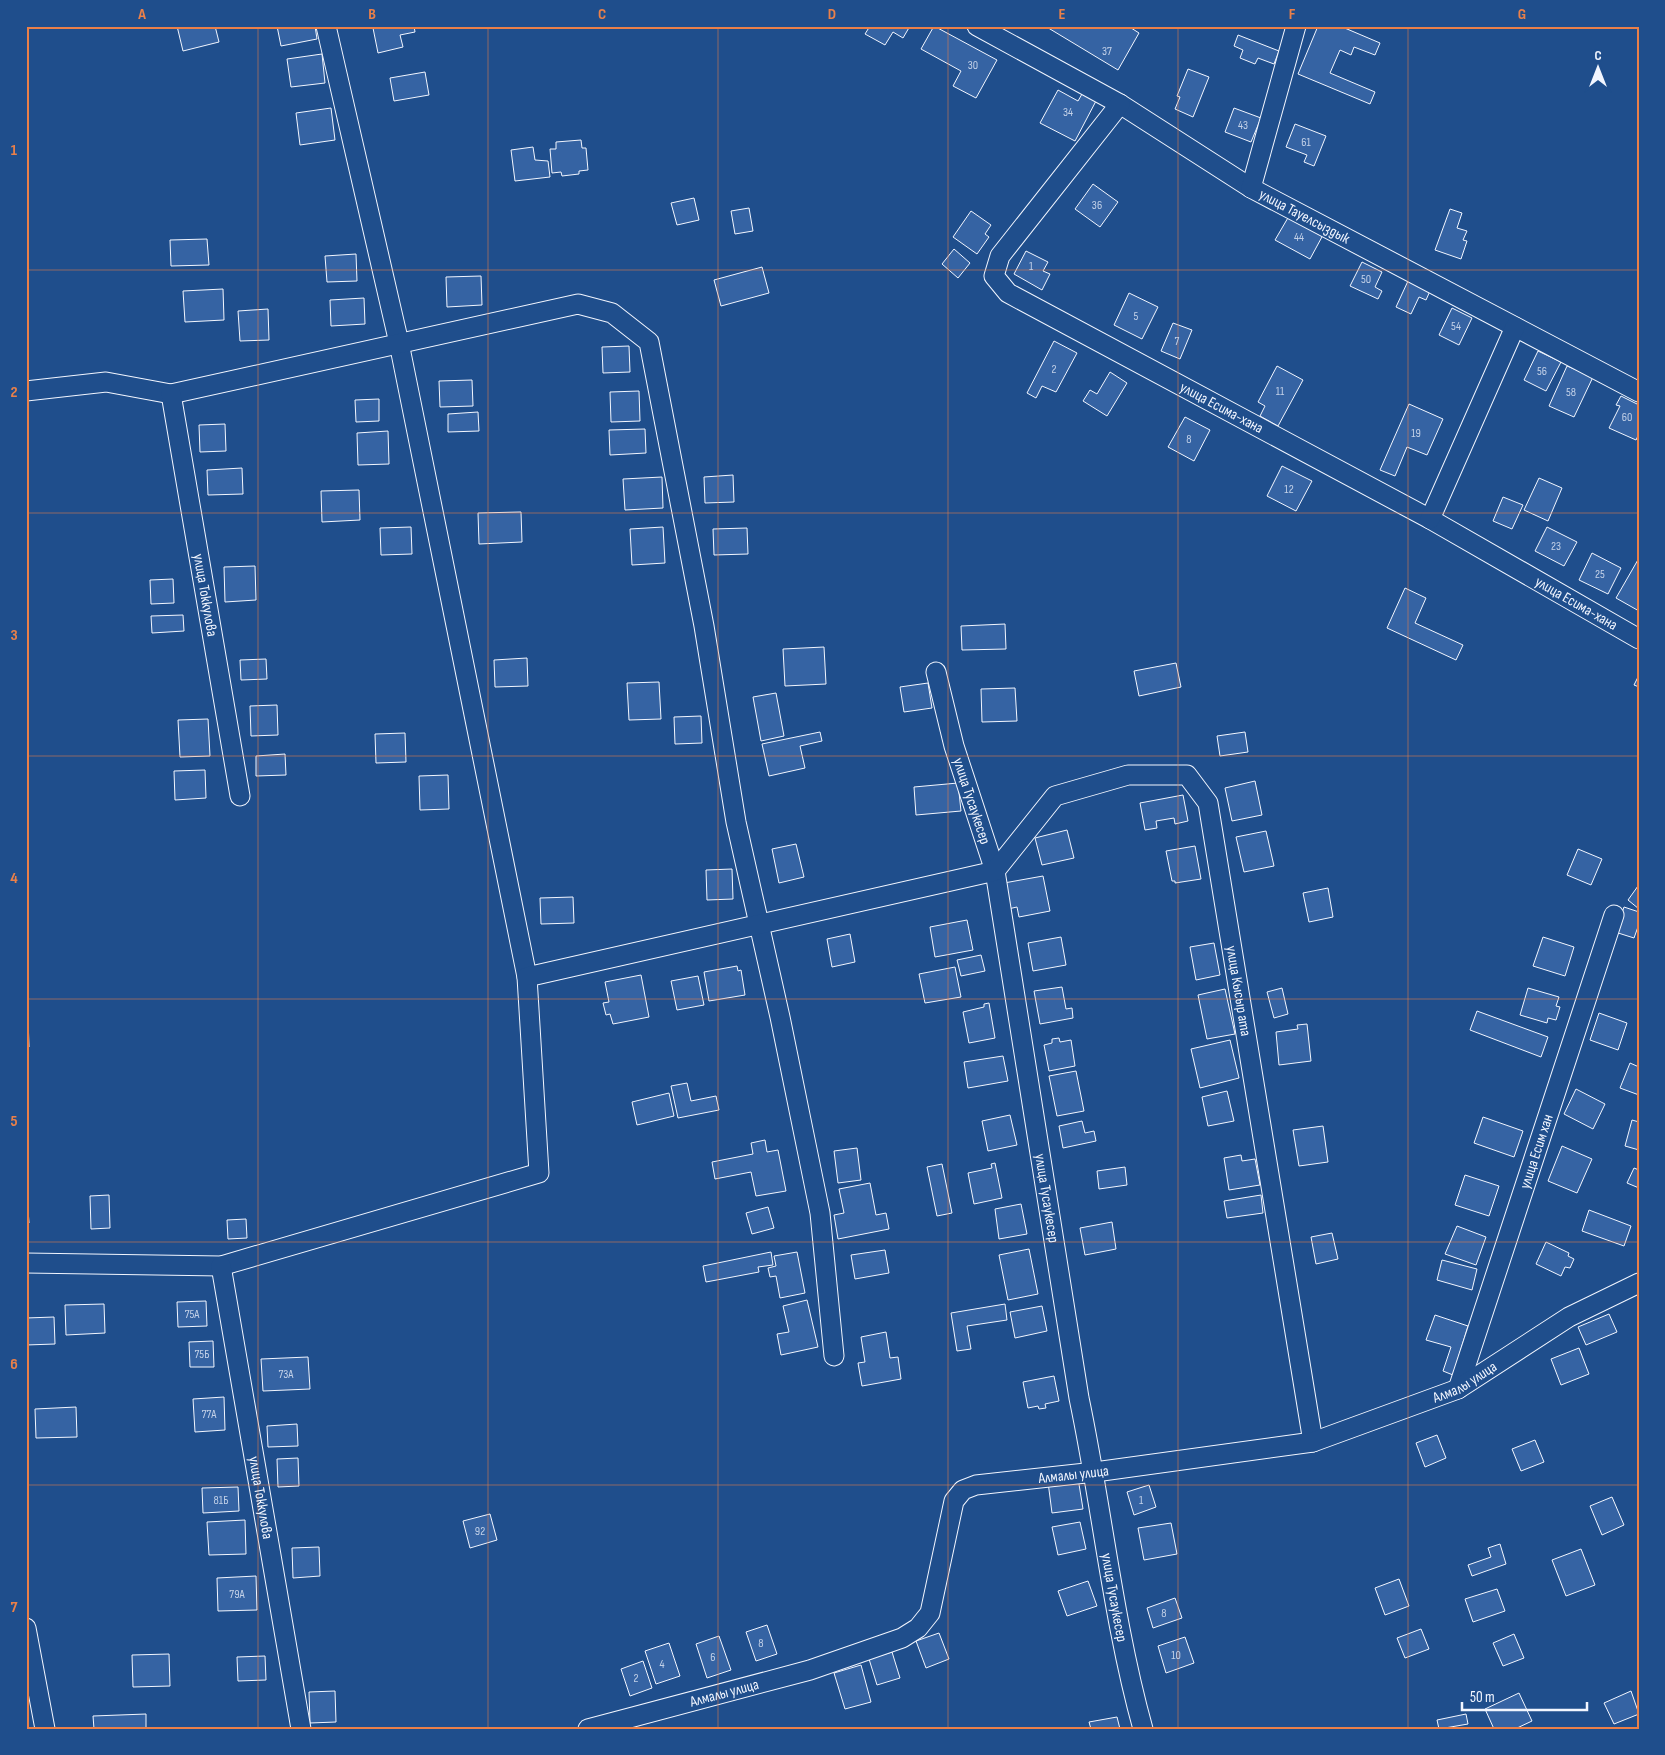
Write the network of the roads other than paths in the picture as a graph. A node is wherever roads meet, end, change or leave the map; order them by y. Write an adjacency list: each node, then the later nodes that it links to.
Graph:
1 (326, 26): 7 (street)
2 (977, 26): 4 (street, улица Тауелсыздык)
3 (1296, 26): 5 (street)
4 (1120, 104): 5 (street, улица Тауелсыздык); 11 (street, улица Есима-хана)
5 (1251, 188): 6 (street, улица Тауелсыздык)
6 (1515, 328): 9 (street, улица Тауелсыздык); 11 (street)
7 (398, 343): 10 (street); 17 (street); 18 (street)
8 (26, 391): 10 (street)
9 (1639, 392)
10 (171, 394): 14 (street, улица Токкулова)
11 (1430, 519): 12 (street, улица Есима-хана)
12 (1639, 639)
13 (936, 672): 15 (street, улица Тусаукесер)
14 (240, 796)
15 (995, 870): 17 (street); 24 (street, улица Кысыр ата); 25 (street, улица Тусаукесер)
16 (1614, 915): 23 (street, улица Есим хан)
17 (759, 925): 18 (street); 22 (street)
18 (527, 977): 20 (street)
19 (26, 1263): 20 (street)
20 (221, 1266): 28 (street, улица Токкулова)
21 (1639, 1283): 23 (street, Алмалы улица)
22 (834, 1356)
23 (1458, 1389): 24 (street, Алмалы улица)
24 (1313, 1442): 25 (street, Алмалы улица)
25 (1095, 1472): 29 (street, Алмалы улица); 30 (street, улица Тусаукесер)
26 (26, 1628): 27 (street)
27 (45, 1729)
28 (301, 1729)
29 (588, 1729)
30 (1143, 1729)

